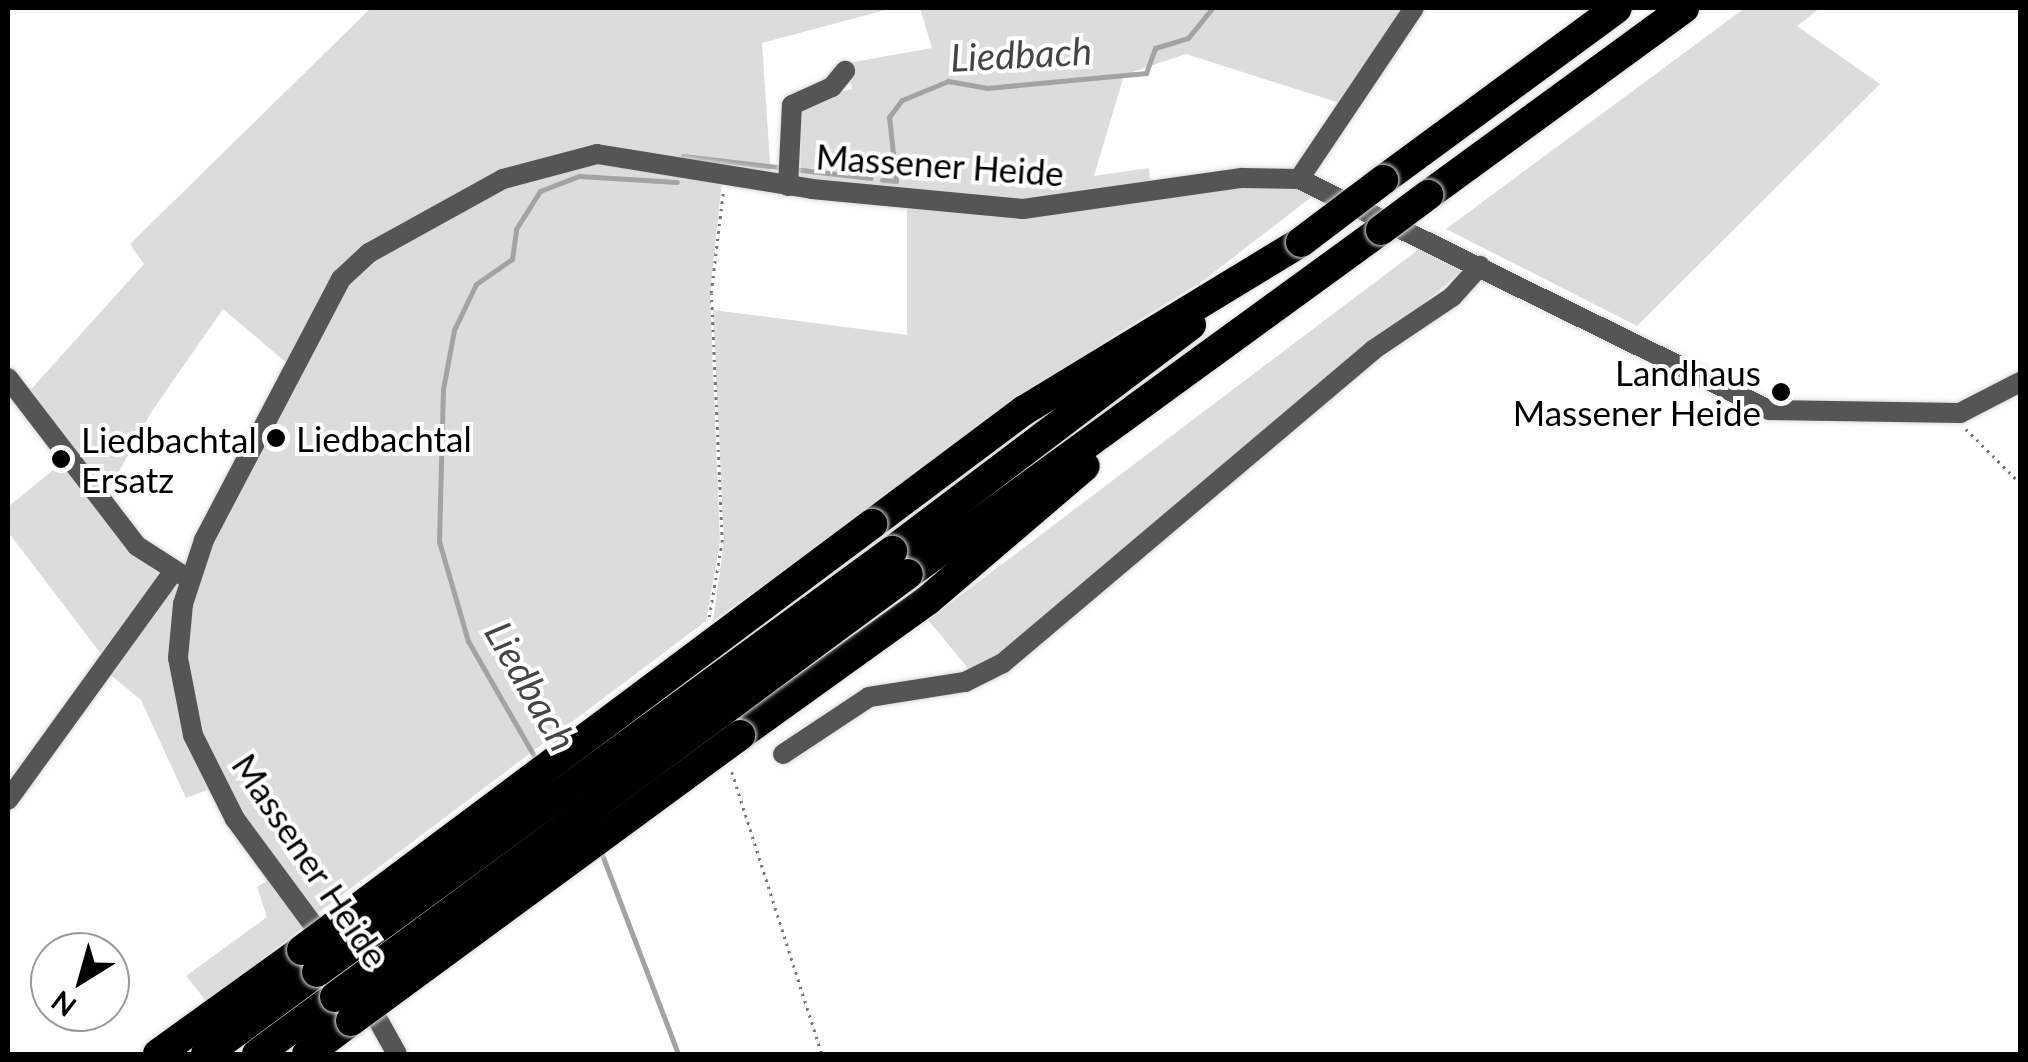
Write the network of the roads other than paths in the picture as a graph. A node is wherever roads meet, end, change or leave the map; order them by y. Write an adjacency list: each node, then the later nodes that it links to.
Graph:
1 (1414, 8): 5 (street)
2 (1617, 8): 7 (highway, bridge)
3 (1684, 8): 10 (highway, bridge)
4 (846, 71): 6 (street)
5 (1298, 179): 6 (street, Massener Heide); 8 (street, Massener Heide)
6 (788, 186): 13 (street, Massener Heide)
7 (1301, 242): 12 (highway); 16 (highway, bridge)
8 (1480, 266): 11 (street, Massener Heide); 14 (street)
9 (8, 378): 13 (street)
10 (1178, 378): 12 (highway); 16 (highway, bridge)
11 (2020, 382)
12 (900, 563): 16 (highway, bridge)
13 (181, 575): 15 (street, Massener Heide); 21 (street, Massener Heide)
14 (784, 754)
15 (8, 800)
16 (326, 985): 17 (highway); 18 (highway); 19 (highway); 20 (highway)
17 (158, 1054)
18 (206, 1054)
19 (258, 1054)
20 (307, 1054)
21 (397, 1054)

